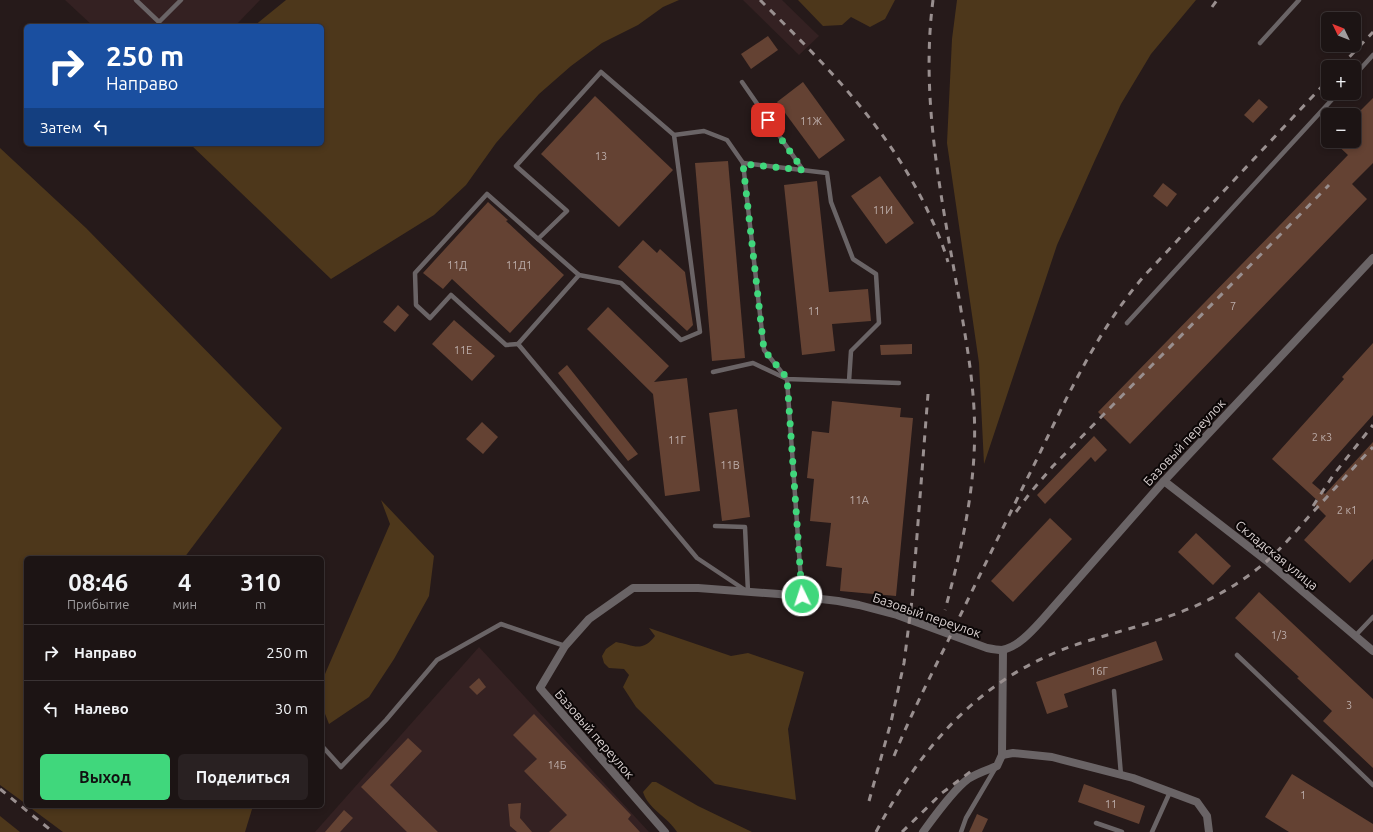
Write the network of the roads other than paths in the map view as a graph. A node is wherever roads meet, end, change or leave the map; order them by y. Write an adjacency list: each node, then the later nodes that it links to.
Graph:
1 (136, 0): 2 (lane)
2 (181, 0)
3 (1299, 0): 4 (lane)
4 (1260, 43)
5 (1373, 55): 6 (lane)
6 (1361, 68)
7 (742, 82): 11 (lane)
8 (1332, 100): 15 (lane)
9 (674, 135): 10 (lane); 12 (lane); 14 (lane)
10 (743, 164): 11 (lane); 18 (lane)
11 (803, 170): 19 (lane)
12 (538, 239): 14 (lane); 16 (lane)
13 (1373, 258): 21 (street, Базовый переулок)
14 (579, 275): 16 (lane)
15 (1127, 323)
16 (518, 344): 23 (lane)
17 (713, 372): 18 (lane)
18 (787, 378): 19 (lane); 24 (lane)
19 (849, 381): 20 (lane)
20 (899, 383)
21 (1164, 481): 26 (street, Складская улица); 28 (street, Базовый переулок)
22 (714, 526): 23 (lane)
23 (748, 592): 24 (street, Базовый переулок); 27 (street, Базовый переулок)
24 (802, 596): 28 (street, Базовый переулок)
25 (1373, 617): 26 (lane)
26 (1356, 635): 29 (street, Складская улица)
27 (565, 646): 32 (lane); 39 (street, Базовый переулок)
28 (1003, 650): 33 (street)
29 (1373, 650)
30 (1237, 655): 36 (lane)
31 (1114, 691): 35 (lane)
32 (324, 748)
33 (1002, 755): 34 (street); 35 (street)
34 (996, 766): 40 (street); 41 (lane)
35 (1121, 775): 37 (street)
36 (1373, 785)
37 (1170, 792): 43 (lane); 44 (street)
38 (1096, 822): 42 (lane)
39 (665, 832)
40 (923, 832)
41 (961, 832)
42 (1122, 832)
43 (1152, 832)
44 (1209, 832)

